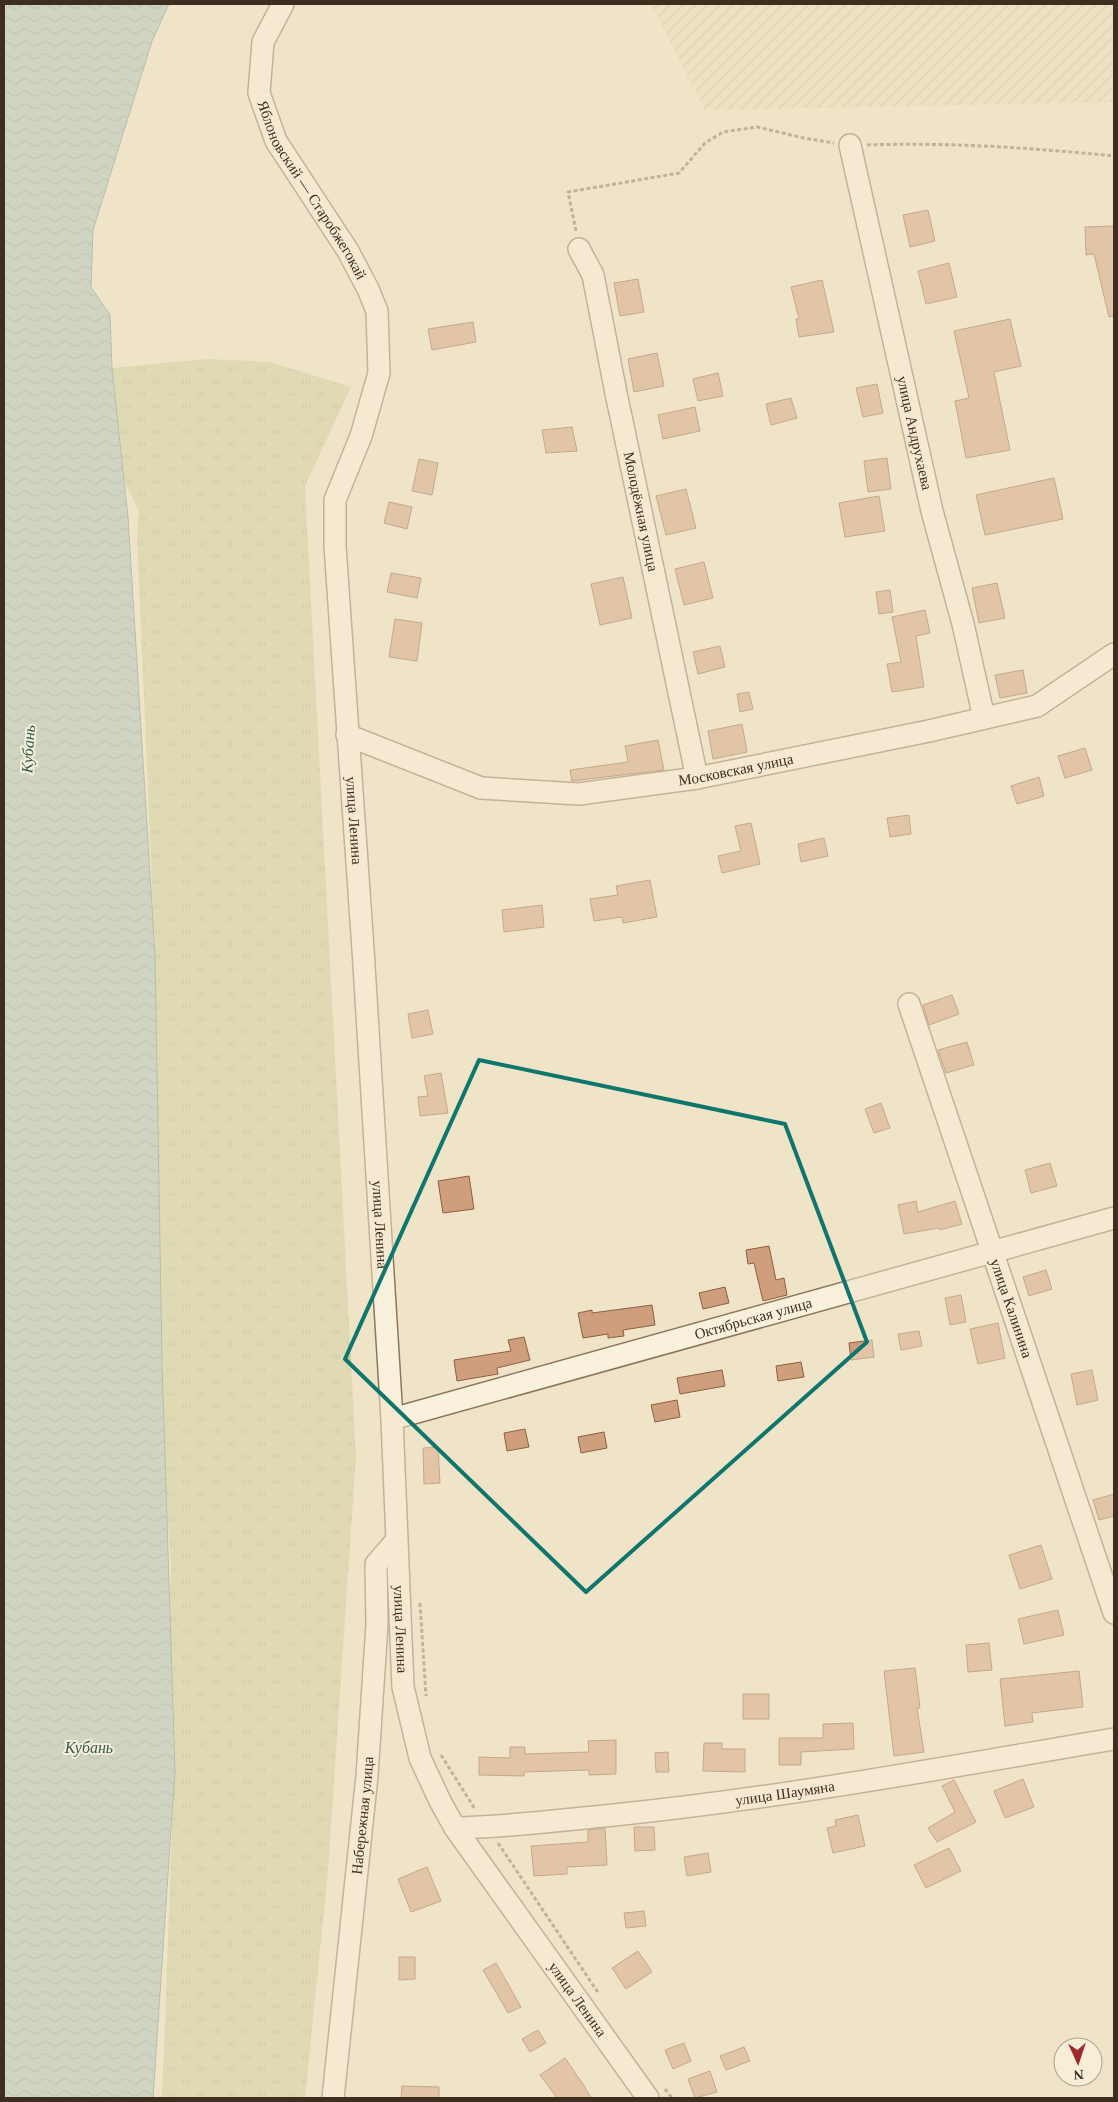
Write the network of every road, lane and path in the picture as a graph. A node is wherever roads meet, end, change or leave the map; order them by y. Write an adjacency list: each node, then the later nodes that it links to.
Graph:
1 (283, 4): 5 (street, Яблоновский — Старобжегокай)
2 (850, 145): 3 (path); 4 (path); 7 (street, улица Андрухаева)
3 (1114, 156)
4 (579, 249): 9 (street, Молодёжная улица)
5 (368, 289): 8 (street, улица Ленина)
6 (1114, 654): 7 (street, Московская улица)
7 (984, 718): 9 (street, Московская улица)
8 (347, 735): 9 (street, Московская улица); 13 (street, улица Ленина)
9 (697, 778)
10 (909, 1004): 12 (street, улица Калинина)
11 (1114, 1218): 12 (street, Октябрьская улица)
12 (994, 1252): 13 (street, Октябрьская улица); 15 (street, улица Калинина)
13 (392, 1419): 14 (street, улица Ленина)
14 (396, 1540): 17 (street, улица Ленина); 18 (street, Набережная улица)
15 (1114, 1613)
16 (1114, 1739): 17 (street, улица Шаумяна)
17 (456, 1828): 19 (street, улица Ленина)
18 (333, 2098)
19 (648, 2098)

